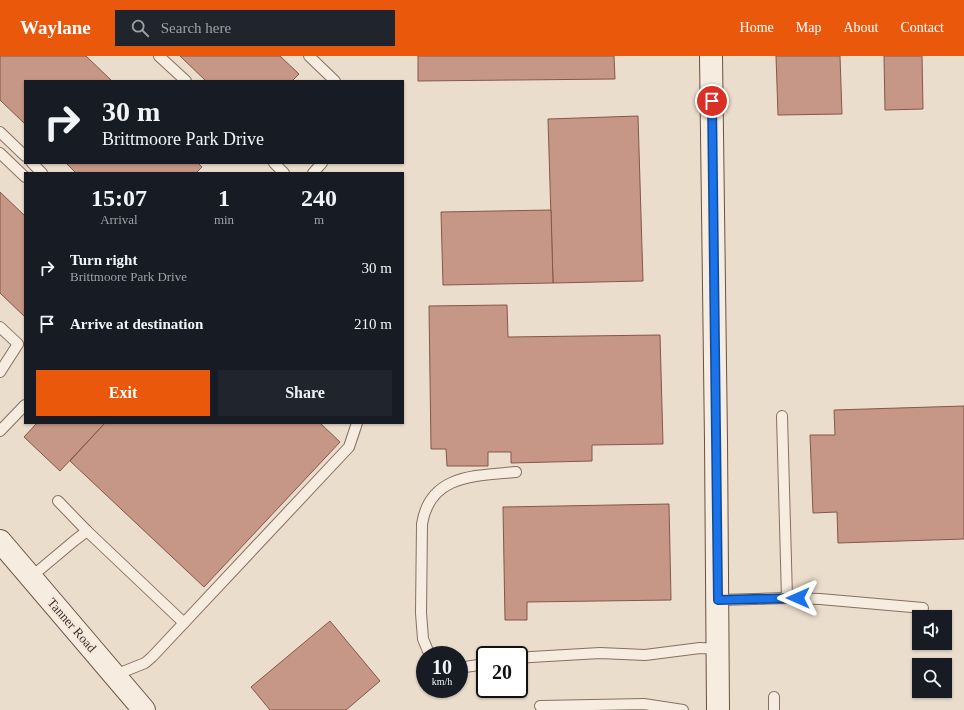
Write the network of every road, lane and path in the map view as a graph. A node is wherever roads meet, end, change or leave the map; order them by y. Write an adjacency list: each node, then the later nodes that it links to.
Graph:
1 (159, 56): 4 (lane)
2 (309, 56): 5 (lane)
3 (711, 56): 28 (street)
4 (185, 80)
5 (334, 80)
6 (0, 132): 8 (lane)
7 (0, 153): 15 (lane)
8 (24, 155)
9 (33, 164): 12 (lane)
10 (275, 164): 13 (lane)
11 (321, 164): 14 (lane)
12 (41, 172)
13 (283, 172)
14 (314, 172)
15 (24, 176)
16 (0, 327): 17 (lane)
17 (0, 372)
18 (24, 406): 21 (lane)
19 (782, 416): 27 (lane)
20 (357, 424): 30 (lane)
21 (0, 431)
22 (516, 472): 31 (lane)
23 (58, 501): 24 (lane)
24 (87, 531): 26 (lane); 30 (lane)
25 (0, 541): 26 (street, Tanner Road)
26 (31, 577): 34 (street, Tanner Road)
27 (787, 598): 28 (lane); 29 (lane)
28 (718, 600): 32 (street)
29 (923, 608)
30 (184, 623): 34 (lane)
31 (426, 646)
32 (718, 650): 33 (lane); 40 (street)
33 (528, 656)
34 (115, 675): 38 (street, Tanner Road)
35 (774, 697): 41 (lane)
36 (540, 706): 37 (lane)
37 (671, 709): 39 (lane)
38 (144, 710)
39 (683, 710)
40 (718, 710)
41 (774, 710)

